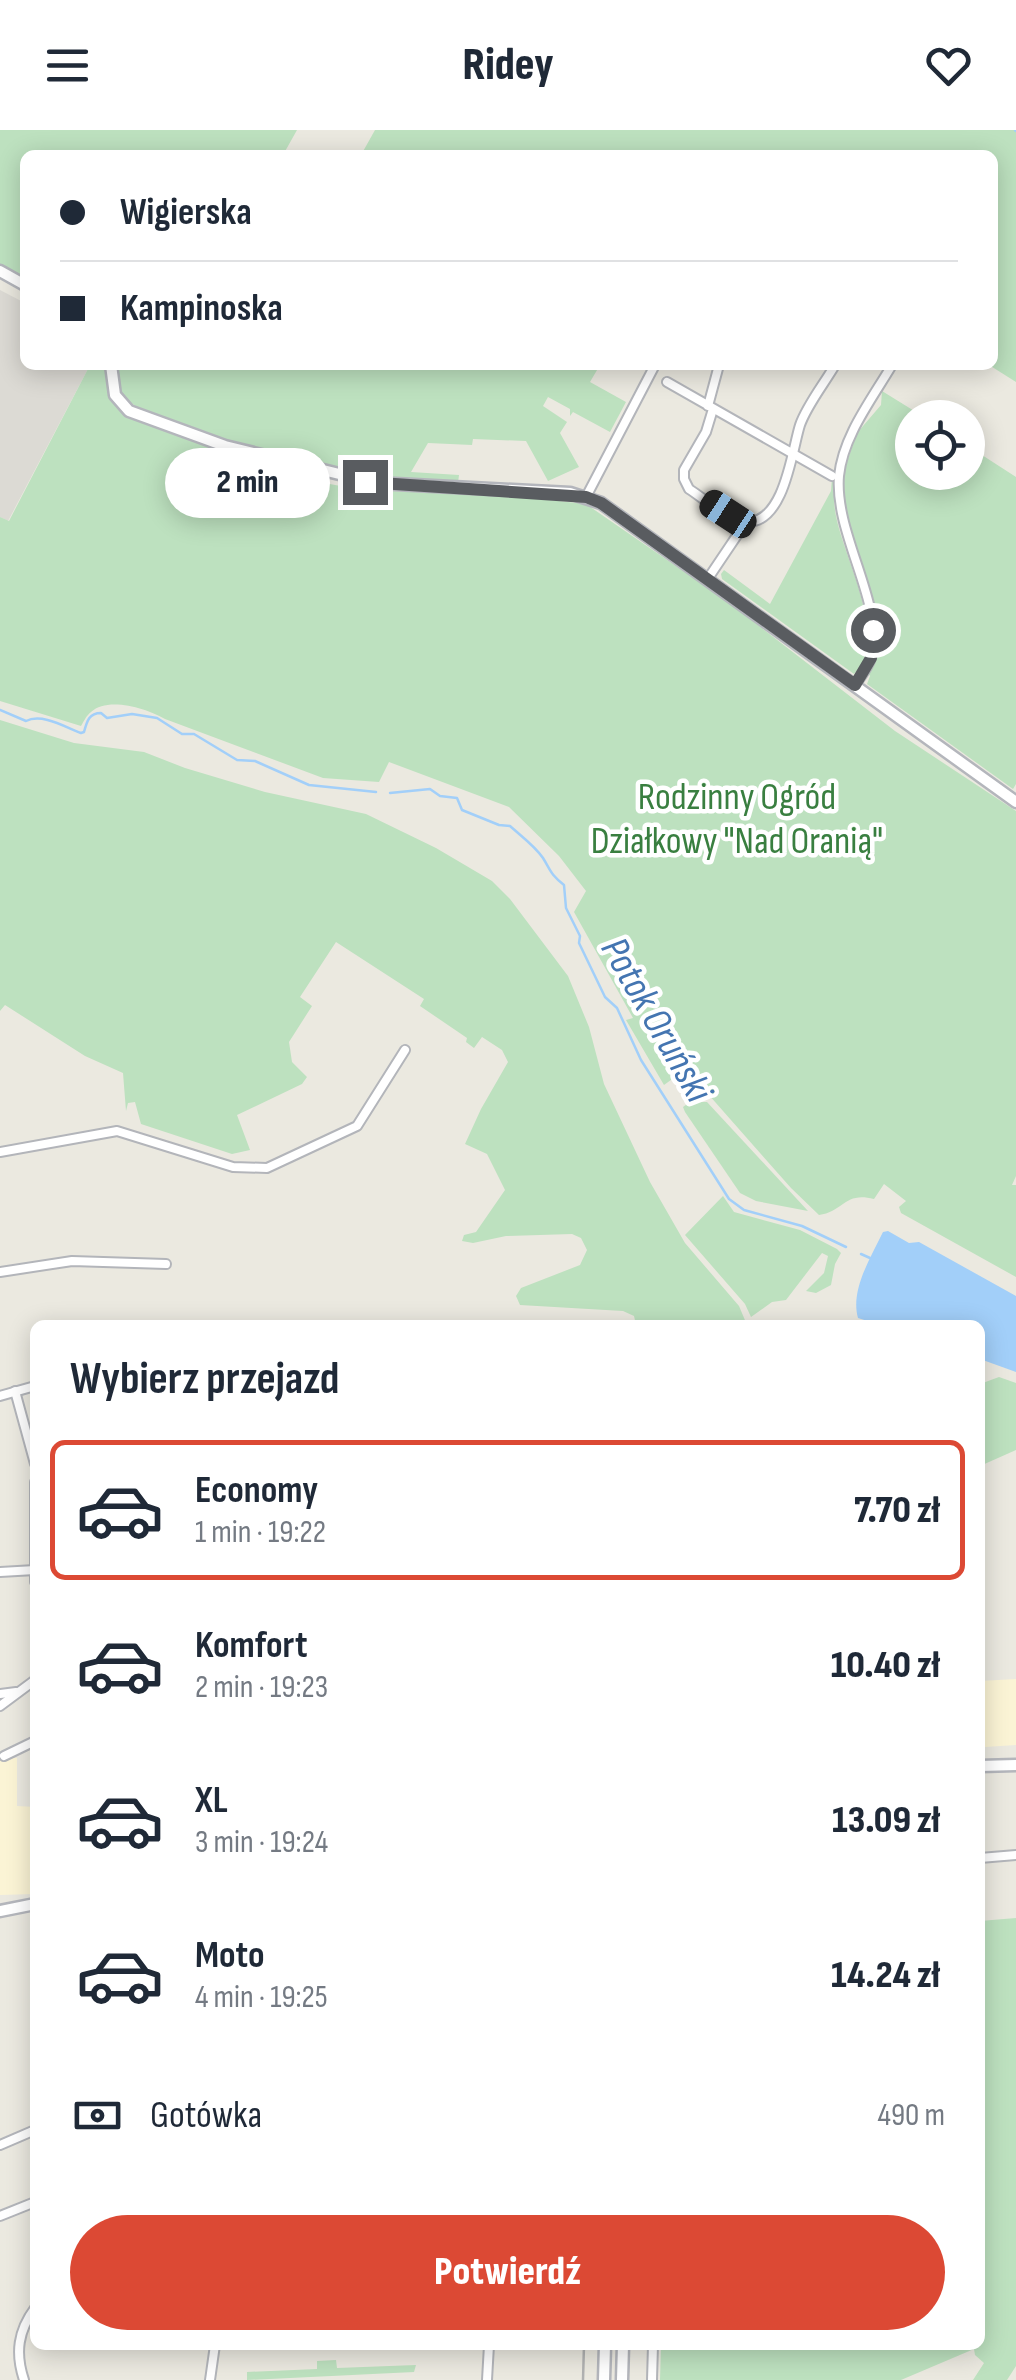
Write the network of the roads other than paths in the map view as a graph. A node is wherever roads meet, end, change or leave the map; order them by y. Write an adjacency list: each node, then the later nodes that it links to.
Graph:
1 (112, 370): 10 (street)
2 (652, 370): 10 (street)
3 (718, 370): 7 (street)
4 (832, 370): 8 (street)
5 (889, 370): 13 (street)
6 (667, 382): 7 (street)
7 (711, 408): 8 (street); 11 (street)
8 (794, 456): 9 (street); 11 (street)
9 (832, 476)
10 (586, 497): 12 (street)
11 (746, 522): 12 (street)
12 (707, 580): 13 (street)
13 (855, 685): 14 (street)
14 (1016, 802)
15 (404, 1050): 16 (street)
16 (0, 1152)
17 (166, 1264): 18 (street)
18 (0, 1272)
19 (30, 1387): 20 (street)
20 (15, 1391): 21 (street); 22 (street)
21 (0, 1396)
22 (30, 1446)
23 (30, 1570): 24 (street)
24 (0, 1572)
25 (30, 1684): 26 (street)
26 (21, 1691): 27 (street); 28 (street)
27 (0, 1694)
28 (0, 1706)
29 (30, 1743): 30 (street)
30 (4, 1756)
31 (1016, 1765): 32 (street)
32 (985, 1766)
33 (1016, 1855): 34 (street)
34 (985, 1858)
35 (30, 1905): 36 (street)
36 (0, 1910)
37 (30, 2132): 38 (street)
38 (0, 2145)
39 (30, 2204): 40 (street)
40 (0, 2216)
41 (30, 2316): 47 (street)
42 (214, 2350): 48 (street)
43 (489, 2350): 49 (street)
44 (605, 2350): 50 (street)
45 (623, 2350): 51 (street)
46 (652, 2350): 52 (street)
47 (24, 2380)
48 (210, 2380)
49 (487, 2380)
50 (604, 2380)
51 (622, 2380)
52 (652, 2380)

